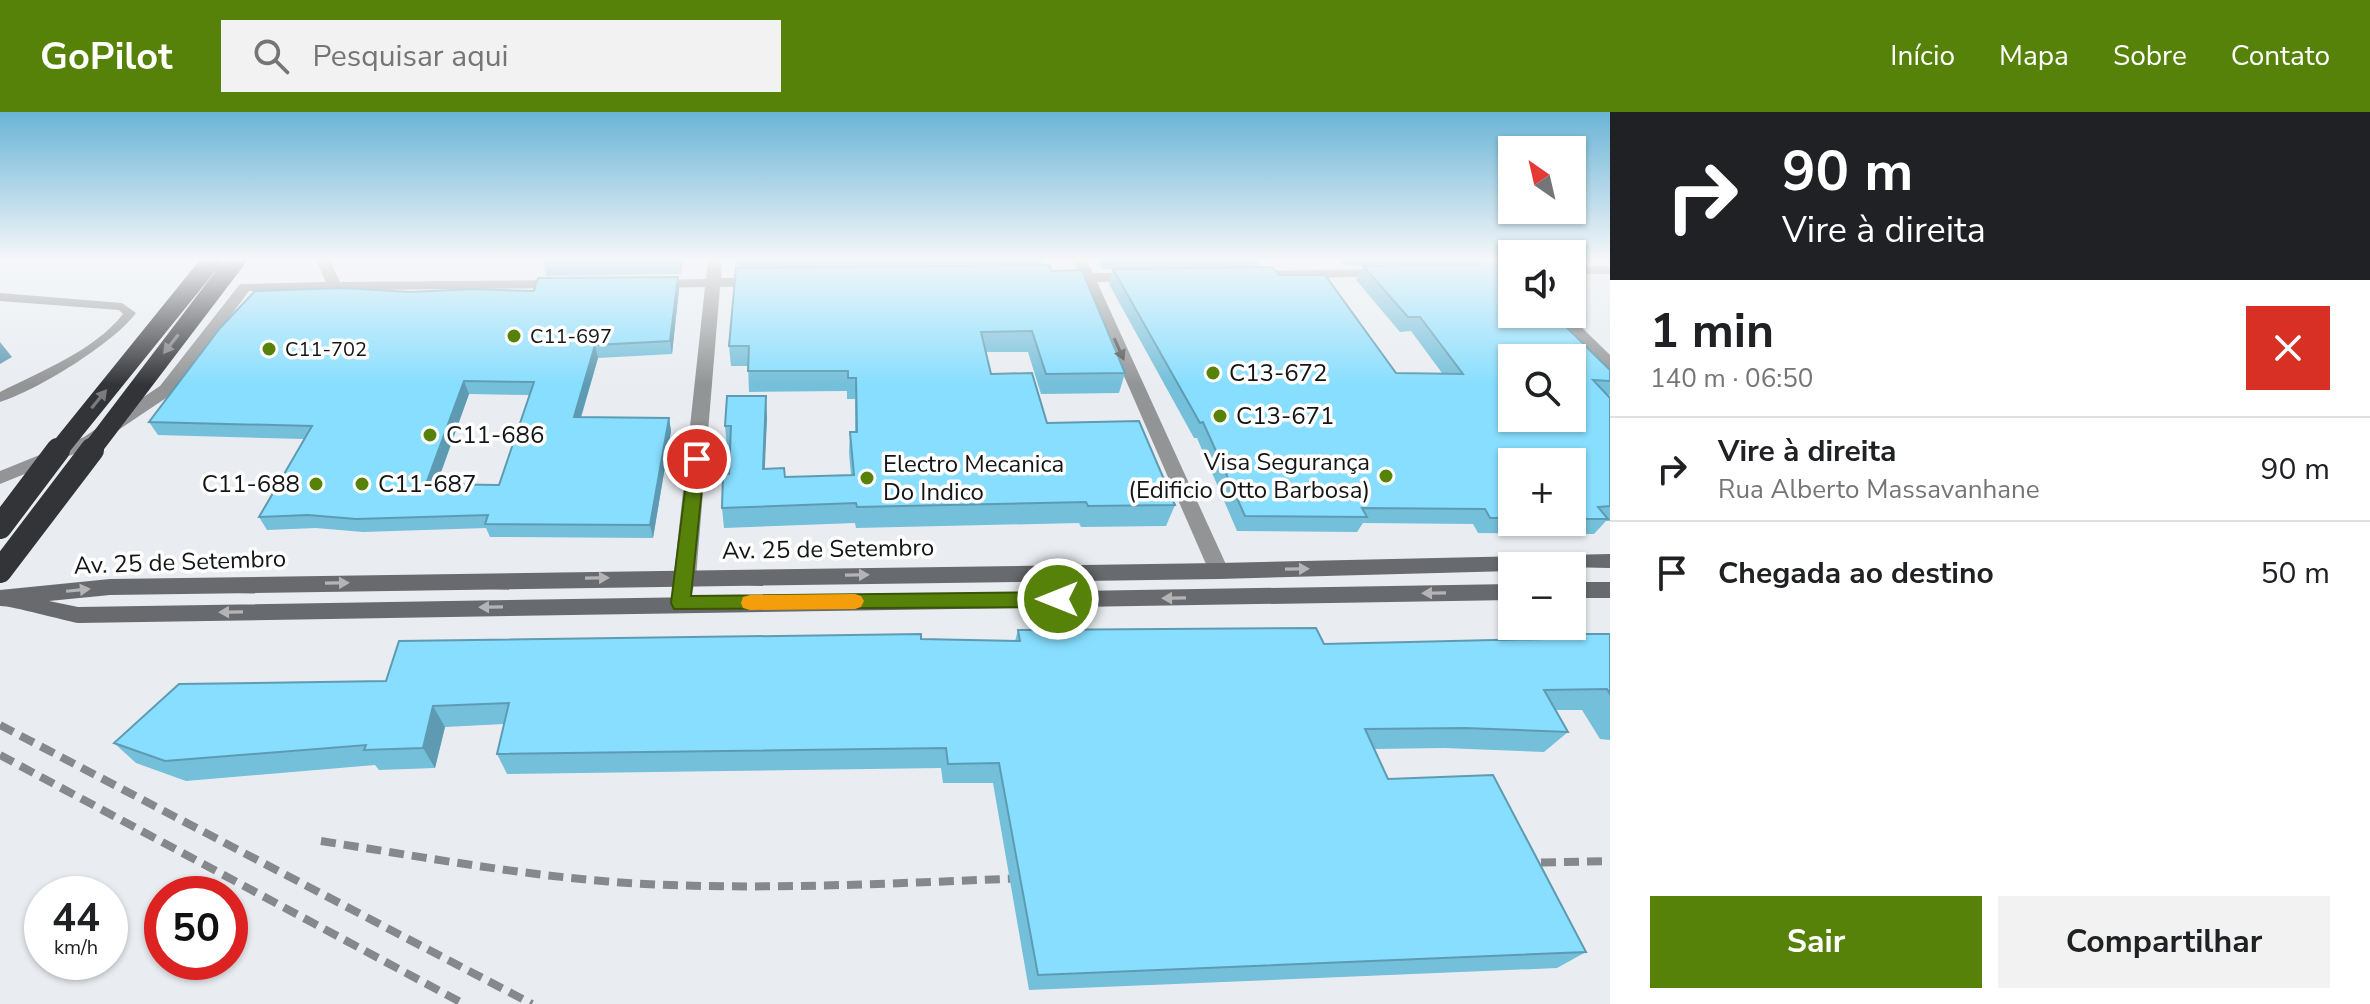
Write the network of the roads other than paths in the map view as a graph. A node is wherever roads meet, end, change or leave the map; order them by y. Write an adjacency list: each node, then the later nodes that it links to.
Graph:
1 (56, 302): 9 (lane)
2 (178, 302): 11 (highway, one-way to 2, bridge)
3 (204, 302): 13 (highway, one-way to 13, bridge)
4 (234, 302): 10 (street)
5 (712, 302): 15 (street)
6 (1099, 302): 14 (street, one-way to 14)
7 (1573, 328): 8 (street)
8 (1610, 364)
9 (0, 398)
10 (0, 478)
11 (0, 527)
12 (1610, 561): 14 (main road, Av. 25 de Setembro, one-way to 12)
13 (0, 571)
14 (1219, 571): 15 (main road, Av. 25 de Setembro, one-way to 14)
15 (686, 577): 19 (main road, Av. 25 de Setembro, one-way to 15); 20 (street)
16 (1586, 590): 17 (main road)
17 (1610, 590)
18 (1498, 592): 20 (main road, Av. 25 de Setembro, one-way to 20)
19 (0, 599): 20 (main road, Av. 25 de Setembro, one-way to 19)
20 (681, 603)

